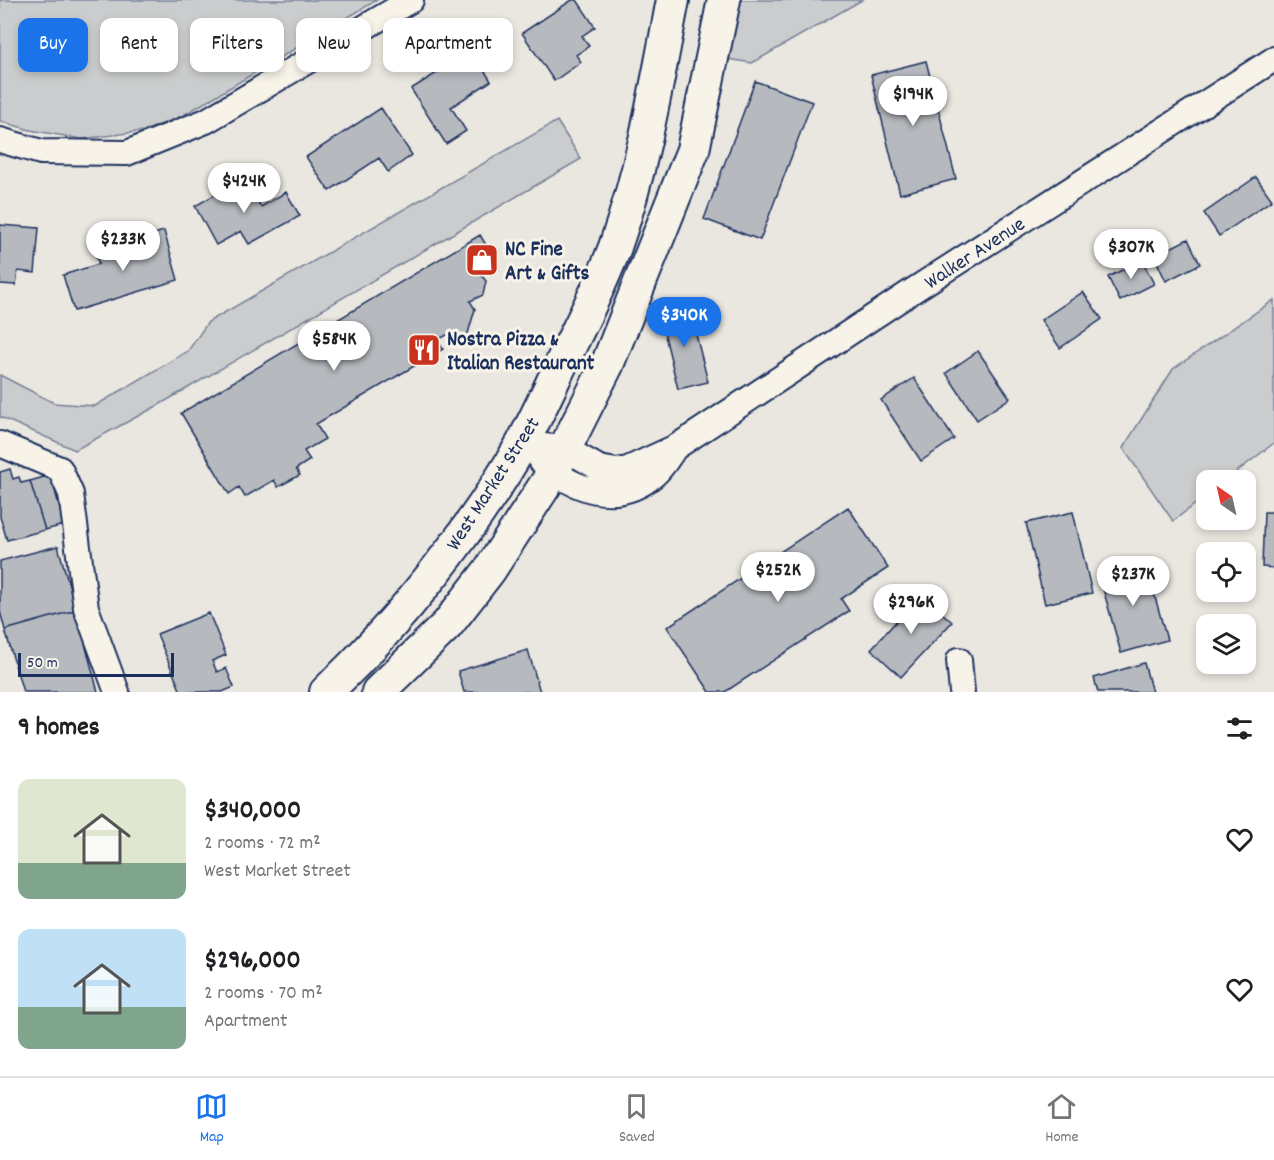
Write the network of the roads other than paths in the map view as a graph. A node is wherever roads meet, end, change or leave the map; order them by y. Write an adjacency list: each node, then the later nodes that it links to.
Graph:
1 (411, 0): 5 (street)
2 (673, 0): 7 (main road, West Market Street)
3 (724, 0): 8 (main road, West Market Street)
4 (1274, 59): 8 (street, Walker Avenue)
5 (0, 140)
6 (0, 444): 12 (street)
7 (522, 444): 8 (street, Walker Avenue); 9 (main road, West Market Street)
8 (558, 460): 11 (main road, West Market Street)
9 (360, 659): 11 (street); 13 (main road, West Market Street)
10 (959, 660): 14 (street)
11 (383, 687)
12 (117, 692)
13 (326, 692)
14 (962, 692)

